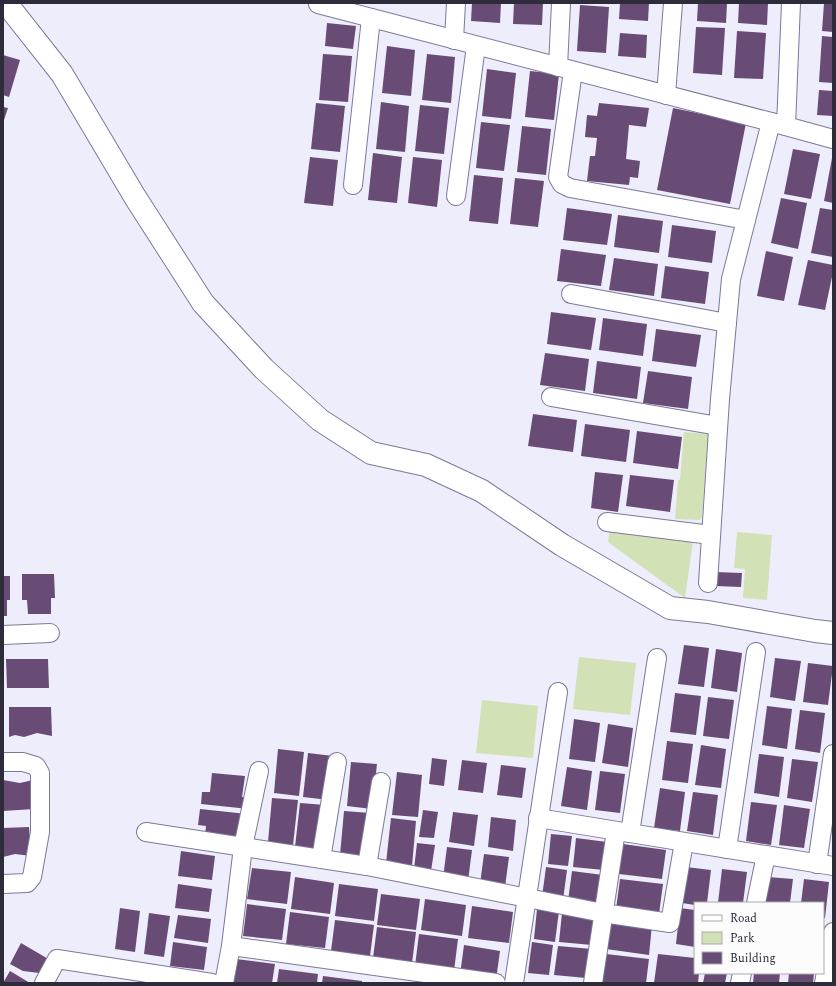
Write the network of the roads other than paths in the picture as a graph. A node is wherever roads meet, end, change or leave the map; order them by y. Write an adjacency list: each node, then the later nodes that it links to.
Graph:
1 (6, 3): 26 (street)
2 (456, 3): 9 (street)
3 (560, 3): 11 (street)
4 (673, 3): 12 (street)
5 (791, 3): 13 (street)
6 (318, 4): 7 (street)
7 (353, 8): 8 (street)
8 (371, 18): 9 (street); 15 (street)
9 (454, 40): 10 (street)
10 (476, 46): 11 (street); 16 (street)
11 (565, 69): 12 (street); 17 (street)
12 (666, 95): 13 (street)
13 (778, 124): 14 (street); 17 (street)
14 (833, 139)
15 (353, 185)
16 (456, 196)
17 (746, 220): 19 (street)
18 (571, 294): 19 (street)
19 (727, 323): 21 (street)
20 (551, 397): 21 (street)
21 (718, 426): 23 (street)
22 (607, 522): 23 (street)
23 (711, 534): 24 (street)
24 (708, 583)
25 (50, 633): 27 (street)
26 (833, 633)
27 (3, 635)
28 (756, 652): 41 (street)
29 (657, 658): 38 (street)
30 (558, 692): 36 (street)
31 (833, 754): 44 (street)
32 (3, 762): 46 (street)
33 (337, 762): 43 (street)
34 (259, 771): 40 (street)
35 (381, 782): 45 (street)
36 (538, 818): 38 (street); 47 (street)
37 (146, 832): 40 (street)
38 (623, 832): 39 (street); 49 (street)
39 (684, 842): 41 (street); 49 (street)
40 (243, 847): 43 (street); 51 (street)
41 (727, 849): 42 (street)
42 (766, 856): 44 (street); 48 (street)
43 (321, 860): 45 (street)
44 (825, 865)
45 (366, 866): 47 (street)
46 (3, 884)
47 (527, 897): 49 (street); 56 (street)
48 (756, 902)
49 (603, 913): 57 (street)
50 (833, 932): 58 (street)
51 (231, 946): 54 (street); 55 (street)
52 (44, 983): 53 (street)
53 (212, 983)
54 (224, 983)
55 (496, 983)
56 (514, 983)
57 (593, 983)
58 (824, 983)

